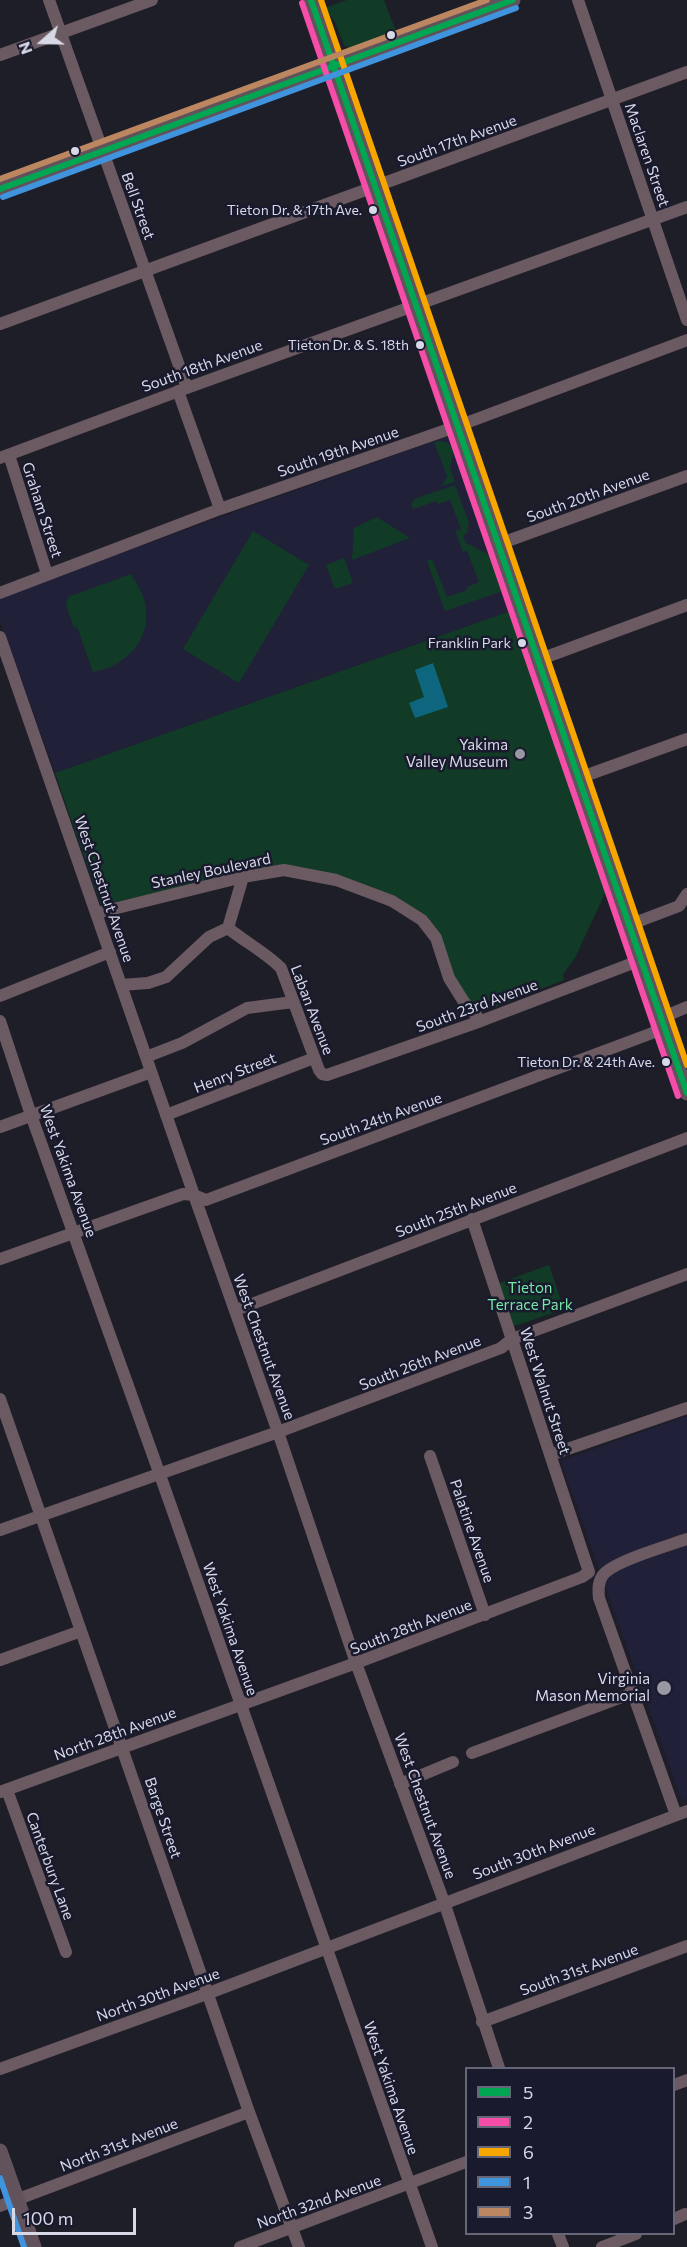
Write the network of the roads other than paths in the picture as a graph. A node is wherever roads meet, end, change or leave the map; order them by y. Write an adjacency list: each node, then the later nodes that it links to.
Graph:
1 (49, 0): 6 (street, Bell Street)
2 (152, 0): 6 (street)
3 (311, 0): 8 (main road)
4 (513, 0): 8 (main road)
5 (578, 0): 10 (street, Maclaren Street)
6 (61, 33): 7 (street); 11 (street, Bell Street)
7 (0, 55)
8 (334, 66): 11 (main road); 12 (main road)
9 (687, 72): 10 (street, South 17th Avenue)
10 (611, 100): 12 (street, South 17th Avenue); 15 (street, Maclaren Street)
11 (102, 151): 13 (main road); 16 (street, Bell Street)
12 (376, 187): 16 (street, South 17th Avenue); 17 (main road)
13 (0, 189)
14 (687, 207): 15 (street, South 18th Avenue)
15 (654, 219): 17 (street, South 18th Avenue); 18 (street, Maclaren Street)
16 (146, 272): 19 (street, South 17th Avenue); 21 (street, Bell Street)
17 (416, 304): 21 (street, South 18th Avenue); 22 (main road)
18 (687, 320)
19 (0, 324)
20 (687, 340): 22 (street, South 19th Avenue)
21 (182, 389): 23 (street, South 18th Avenue); 25 (street, Bell Street)
22 (458, 426): 25 (street, South 19th Avenue); 26 (main road)
23 (4, 457): 27 (street, Graham Street)
24 (687, 476): 26 (street, South 20th Avenue)
25 (220, 509): 27 (street, South 19th Avenue)
26 (499, 543): 31 (main road)
27 (47, 574): 28 (street, South 19th Avenue)
28 (0, 593)
29 (687, 605): 31 (street)
30 (0, 637): 36 (street, West Chestnut Avenue)
31 (538, 660): 33 (main road)
32 (687, 739): 33 (street)
33 (579, 778): 37 (main road)
34 (243, 877): 36 (street, Stanley Boulevard); 38 (street); 47 (street, Stanley Boulevard)
35 (687, 894): 37 (street)
36 (96, 913): 39 (street, West Chestnut Avenue)
37 (629, 926): 40 (main road)
38 (228, 928): 41 (street); 43 (street, Laban Avenue)
39 (110, 952): 41 (street, West Chestnut Avenue); 42 (street)
40 (641, 960): 45 (main road); 47 (street, South 23rd Avenue)
41 (121, 985): 48 (street, West Chestnut Avenue)
42 (0, 996)
43 (293, 1002): 48 (street); 49 (street, Laban Avenue)
44 (687, 1007): 45 (street, South 24th Avenue)
45 (661, 1018): 52 (main road); 57 (street, South 24th Avenue)
46 (0, 1021): 53 (street, West Yakima Avenue)
47 (480, 1021): 51 (street, South 23rd Avenue)
48 (146, 1057): 50 (street, West Chestnut Avenue)
49 (314, 1058): 51 (street, Laban Avenue); 54 (street, Henry Street)
50 (152, 1072): 53 (street); 54 (street, West Chestnut Avenue)
51 (322, 1074)
52 (687, 1093)
53 (31, 1115): 55 (street); 59 (street, West Yakima Avenue)
54 (166, 1115): 57 (street, West Chestnut Avenue)
55 (0, 1126)
56 (687, 1138): 58 (street, South 25th Avenue)
57 (194, 1195): 59 (street, South 24th Avenue); 62 (street, West Chestnut Avenue)
58 (472, 1219): 62 (street, South 25th Avenue); 63 (street, West Walnut Street)
59 (74, 1232): 60 (street, South 24th Avenue); 69 (street, West Yakima Avenue)
60 (0, 1259)
61 (687, 1274): 63 (street, South 26th Avenue)
62 (236, 1310): 66 (street, West Chestnut Avenue)
63 (512, 1339): 66 (street, South 26th Avenue); 67 (street, West Walnut Street)
64 (0, 1399): 70 (street, Barge Street)
65 (687, 1408): 67 (street)
66 (279, 1432): 69 (street, South 26th Avenue); 77 (street, West Chestnut Avenue)
67 (550, 1455): 73 (street, West Walnut Street)
68 (430, 1456): 74 (street, Palatine Avenue)
69 (160, 1475): 70 (street, South 26th Avenue); 79 (street, West Yakima Avenue)
70 (40, 1515): 71 (street, South 26th Avenue); 75 (street, Barge Street)
71 (0, 1530)
72 (687, 1539): 78 (street)
73 (589, 1572): 74 (street, South 28th Avenue)
74 (485, 1615): 77 (street, South 28th Avenue)
75 (81, 1631): 76 (street); 80 (street, Barge Street)
76 (0, 1660)
77 (356, 1663): 79 (street, South 28th Avenue); 83 (street, West Chestnut Avenue)
78 (633, 1693): 81 (street); 85 (street)
79 (241, 1706): 80 (street, North 28th Avenue); 88 (street, West Yakima Avenue)
80 (122, 1747): 84 (street, North 28th Avenue); 90 (street, Barge Street)
81 (472, 1753)
82 (453, 1762): 83 (street)
83 (400, 1784): 86 (street, West Chestnut Avenue)
84 (3, 1791): 89 (street, Canterbury Lane)
85 (681, 1813): 86 (street, South 30th Avenue)
86 (444, 1902): 88 (street, South 30th Avenue); 91 (street, West Chestnut Avenue)
87 (687, 1946): 91 (street, South 31st Avenue)
88 (325, 1947): 90 (street, North 30th Avenue); 97 (street, West Yakima Avenue)
89 (66, 1952)
90 (209, 1993): 93 (street, North 30th Avenue); 94 (street, Barge Street)
91 (482, 2022): 92 (street, West Chestnut Avenue)
92 (499, 2067)
93 (0, 2069)
94 (249, 2112): 98 (street, North 31st Avenue); 100 (street, Barge Street)
95 (0, 2151): 98 (main road)
96 (465, 2162): 97 (street, North 32nd Avenue)
97 (409, 2184): 100 (street, North 32nd Avenue); 105 (street, West Yakima Avenue)
98 (17, 2199): 99 (street, North 31st Avenue); 102 (main road)
99 (0, 2206)
100 (291, 2228): 103 (street, North 32nd Avenue); 104 (street, Barge Street)
101 (633, 2235): 106 (street)
102 (34, 2247)
103 (240, 2247)
104 (299, 2247)
105 (432, 2247)
106 (602, 2247)

